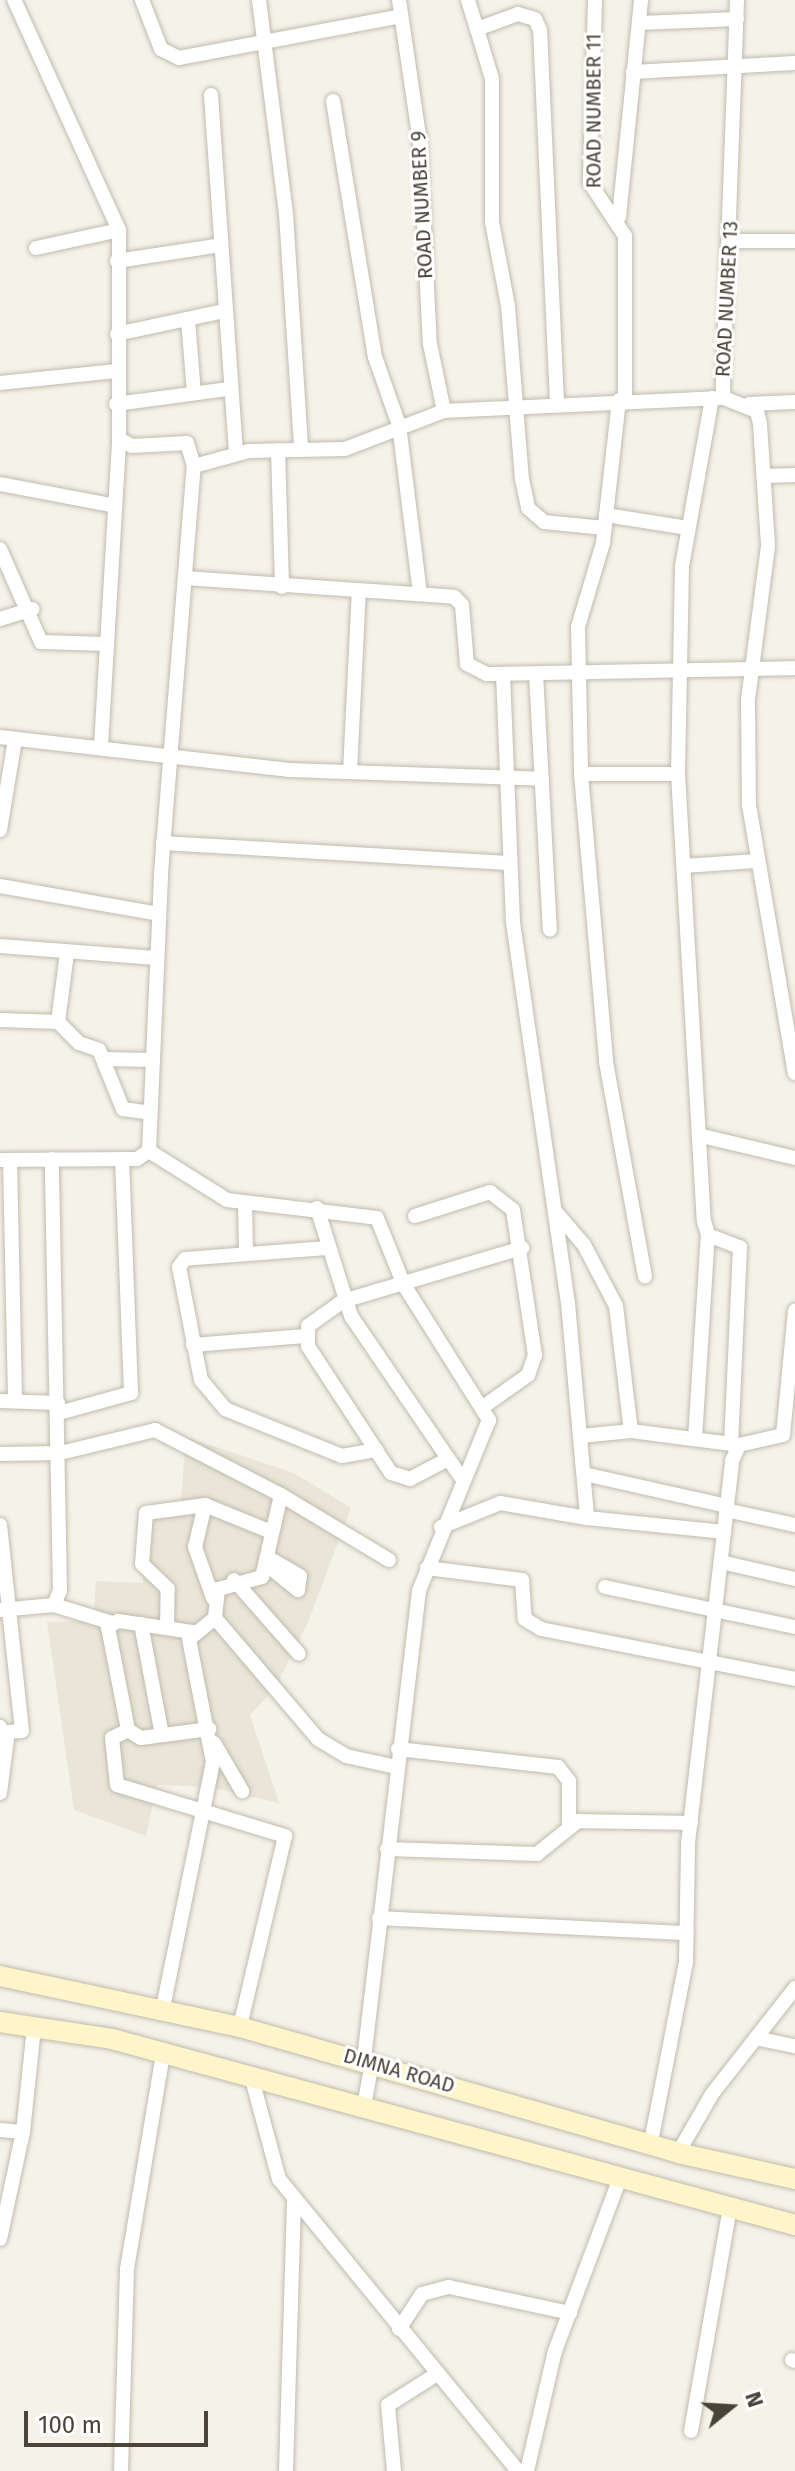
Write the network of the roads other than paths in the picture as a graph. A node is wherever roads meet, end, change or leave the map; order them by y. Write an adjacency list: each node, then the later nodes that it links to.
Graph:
1 (142, 0): 14 (street)
2 (259, 0): 14 (street)
3 (399, 0): 10 (street, ROAD NUMBER 9)
4 (468, 0): 13 (street)
5 (595, 0): 20 (street, ROAD NUMBER 11)
6 (641, 0): 12 (street)
7 (737, 0): 11 (street, ROAD NUMBER 13)
8 (15, 4): 9 (street); 21 (street)
9 (0, 11)
10 (401, 16): 14 (street); 41 (street, ROAD NUMBER 9)
11 (737, 19): 12 (street); 15 (street, ROAD NUMBER 13)
12 (640, 23): 17 (street)
13 (477, 29): 37 (street); 38 (street)
14 (266, 43): 44 (street)
15 (736, 62): 16 (street); 17 (street); 22 (street, ROAD NUMBER 13)
16 (795, 63)
17 (633, 72): 20 (street)
18 (211, 95): 24 (street)
19 (333, 101): 42 (street)
20 (619, 217): 35 (street)
21 (119, 230): 25 (street); 26 (street)
22 (730, 241): 23 (street); 34 (street, ROAD NUMBER 13)
23 (795, 241)
24 (221, 245): 26 (street); 27 (street)
25 (36, 248)
26 (117, 261): 29 (street)
27 (224, 311): 28 (street); 32 (street)
28 (188, 319): 29 (street); 33 (street)
29 (117, 334): 30 (street)
30 (116, 371): 31 (street); 39 (street)
31 (0, 383)
32 (229, 389): 33 (street); 46 (street)
33 (194, 393): 39 (street)
34 (718, 398): 35 (street); 40 (street, ROAD NUMBER 13); 53 (street)
35 (622, 399): 38 (street); 52 (street)
36 (795, 402): 40 (street, ROAD NUMBER 13)
37 (516, 403): 38 (street); 41 (street); 52 (street)
38 (557, 403)
39 (116, 404): 43 (street)
40 (749, 404): 49 (street)
41 (444, 411): 42 (street)
42 (399, 425): 44 (street); 58 (street)
43 (119, 439): 47 (street); 51 (street)
44 (301, 449): 45 (street)
45 (278, 450): 46 (street); 56 (street)
46 (236, 454): 47 (street)
47 (194, 466): 55 (street)
48 (795, 475): 49 (street)
49 (764, 476): 63 (street)
50 (0, 484): 51 (street)
51 (115, 506): 61 (street)
52 (606, 521): 53 (street); 67 (street)
53 (688, 528): 64 (street)
54 (0, 549): 59 (street)
55 (185, 578): 56 (street); 70 (street)
56 (282, 587): 57 (street)
57 (359, 591): 58 (street); 71 (street)
58 (420, 593): 65 (street)
59 (32, 609): 60 (street); 61 (street)
60 (0, 619)
61 (107, 644): 69 (street)
62 (795, 668): 63 (street)
63 (752, 669): 64 (street); 78 (street)
64 (677, 670): 67 (street); 73 (street)
65 (503, 674): 66 (street); 75 (street)
66 (536, 674): 67 (street); 74 (street)
67 (581, 674): 72 (street)
68 (8, 738): 69 (street); 76 (street)
69 (101, 746): 70 (street)
70 (170, 757): 71 (street); 77 (street)
71 (350, 772): 75 (street)
72 (581, 774): 73 (street); 108 (street)
73 (678, 774): 80 (street)
74 (542, 779): 75 (street); 83 (street)
75 (503, 780): 79 (street)
76 (0, 830)
77 (163, 843): 79 (street); 82 (street)
78 (756, 861): 80 (street); 91 (street)
79 (508, 863): 101 (street)
80 (684, 866): 93 (street)
81 (0, 886): 82 (street)
82 (159, 914): 86 (street)
83 (550, 930)
84 (0, 946): 85 (street)
85 (67, 953): 86 (street); 88 (street)
86 (156, 958): 90 (street)
87 (0, 1020): 88 (street)
88 (58, 1022): 89 (street)
89 (103, 1059): 90 (street); 92 (street)
90 (152, 1060): 92 (street)
91 (795, 1073)
92 (150, 1113): 94 (street)
93 (702, 1136): 95 (street); 103 (street)
94 (149, 1151): 97 (street); 99 (street)
95 (795, 1158)
96 (52, 1159): 97 (street); 98 (street); 116 (street)
97 (122, 1159): 116 (street)
98 (5, 1160): 107 (street)
99 (245, 1203): 100 (street); 106 (street)
100 (317, 1208): 104 (street); 109 (street)
101 (555, 1211): 117 (street); 119 (street)
102 (415, 1216): 105 (street)
103 (708, 1235): 120 (street); 121 (street)
104 (327, 1248): 106 (street); 110 (street)
105 (522, 1248): 109 (street); 115 (street)
106 (246, 1252): 113 (street)
107 (6, 1256): 114 (street)
108 (645, 1276)
109 (404, 1285): 110 (street); 115 (street)
110 (343, 1301): 112 (street); 125 (street)
111 (795, 1311): 118 (street)
112 (305, 1336): 113 (street); 122 (street)
113 (193, 1345): 122 (street)
114 (8, 1401): 116 (street)
115 (483, 1407): 127 (street)
116 (58, 1408): 123 (street)
117 (631, 1431): 119 (street); 120 (street)
118 (789, 1434): 121 (street)
119 (581, 1436): 126 (street)
120 (695, 1439): 121 (street)
121 (735, 1444): 130 (street)
122 (376, 1450): 125 (street)
123 (60, 1453): 124 (street); 128 (street); 144 (street)
124 (0, 1454)
125 (448, 1459): 127 (street)
126 (584, 1474): 130 (street); 131 (street)
127 (461, 1477): 134 (street)
128 (281, 1495): 135 (street); 137 (street)
129 (205, 1505): 135 (street); 143 (street); 151 (street)
130 (727, 1508): 133 (street); 136 (street)
131 (587, 1518): 134 (street); 136 (street)
132 (0, 1525): 145 (street)
133 (795, 1525)
134 (441, 1527): 139 (street)
135 (271, 1532): 141 (street)
136 (724, 1532): 138 (street)
137 (389, 1560)
138 (721, 1562): 140 (street); 146 (street)
139 (427, 1568): 154 (street); 160 (street)
140 (795, 1579)
141 (234, 1580): 143 (street); 153 (street)
142 (605, 1587): 146 (street)
143 (213, 1598): 147 (street)
144 (54, 1605): 145 (street); 148 (street)
145 (3, 1610): 156 (street)
146 (716, 1612): 150 (street); 154 (street)
147 (215, 1618): 152 (street); 161 (street)
148 (112, 1623): 149 (street); 157 (street)
149 (141, 1624): 151 (street); 159 (street)
150 (795, 1627)
151 (167, 1628): 152 (street)
152 (192, 1632): 158 (street)
153 (299, 1654)
154 (711, 1658): 155 (street); 165 (street)
155 (795, 1679)
156 (3, 1730): 163 (street)
157 (128, 1730): 159 (street); 164 (street)
158 (210, 1734): 159 (street); 162 (street); 164 (street)
159 (162, 1735)
160 (398, 1749): 161 (street); 166 (street)
161 (396, 1767): 167 (street)
162 (242, 1791)
163 (0, 1793)
164 (207, 1812): 172 (street); 175 (street)
165 (691, 1823): 166 (street); 169 (street)
166 (569, 1825): 167 (street)
167 (387, 1849): 168 (street)
168 (379, 1918): 169 (street); 179 (street)
169 (687, 1933): 184 (street)
170 (0, 1976): 172 (street, DIMNA ROAD)
171 (793, 1993): 176 (street)
172 (163, 2008): 175 (street, DIMNA ROAD)
173 (0, 2022): 174 (street)
174 (34, 2027): 178 (street); 183 (street)
175 (240, 2027): 179 (street, DIMNA ROAD)
176 (756, 2038): 177 (street); 185 (street)
177 (795, 2046)
178 (163, 2055): 180 (street); 196 (street)
179 (368, 2062): 181 (street); 184 (street, DIMNA ROAD)
180 (252, 2079): 181 (street); 188 (street)
181 (364, 2106): 187 (street)
182 (0, 2130): 183 (street)
183 (23, 2132): 191 (street)
184 (651, 2142): 185 (street, DIMNA ROAD)
185 (678, 2153): 186 (street, DIMNA ROAD)
186 (795, 2179)
187 (619, 2181): 189 (street); 192 (street)
188 (294, 2200): 193 (street); 197 (street)
189 (730, 2208): 190 (street); 195 (street)
190 (795, 2225)
191 (0, 2239)
192 (570, 2313): 193 (street); 200 (street)
193 (399, 2329): 194 (street)
194 (437, 2374): 198 (street); 199 (street)
195 (691, 2431)
196 (121, 2471)
197 (286, 2471)
198 (394, 2471)
199 (518, 2471)
200 (527, 2471)

